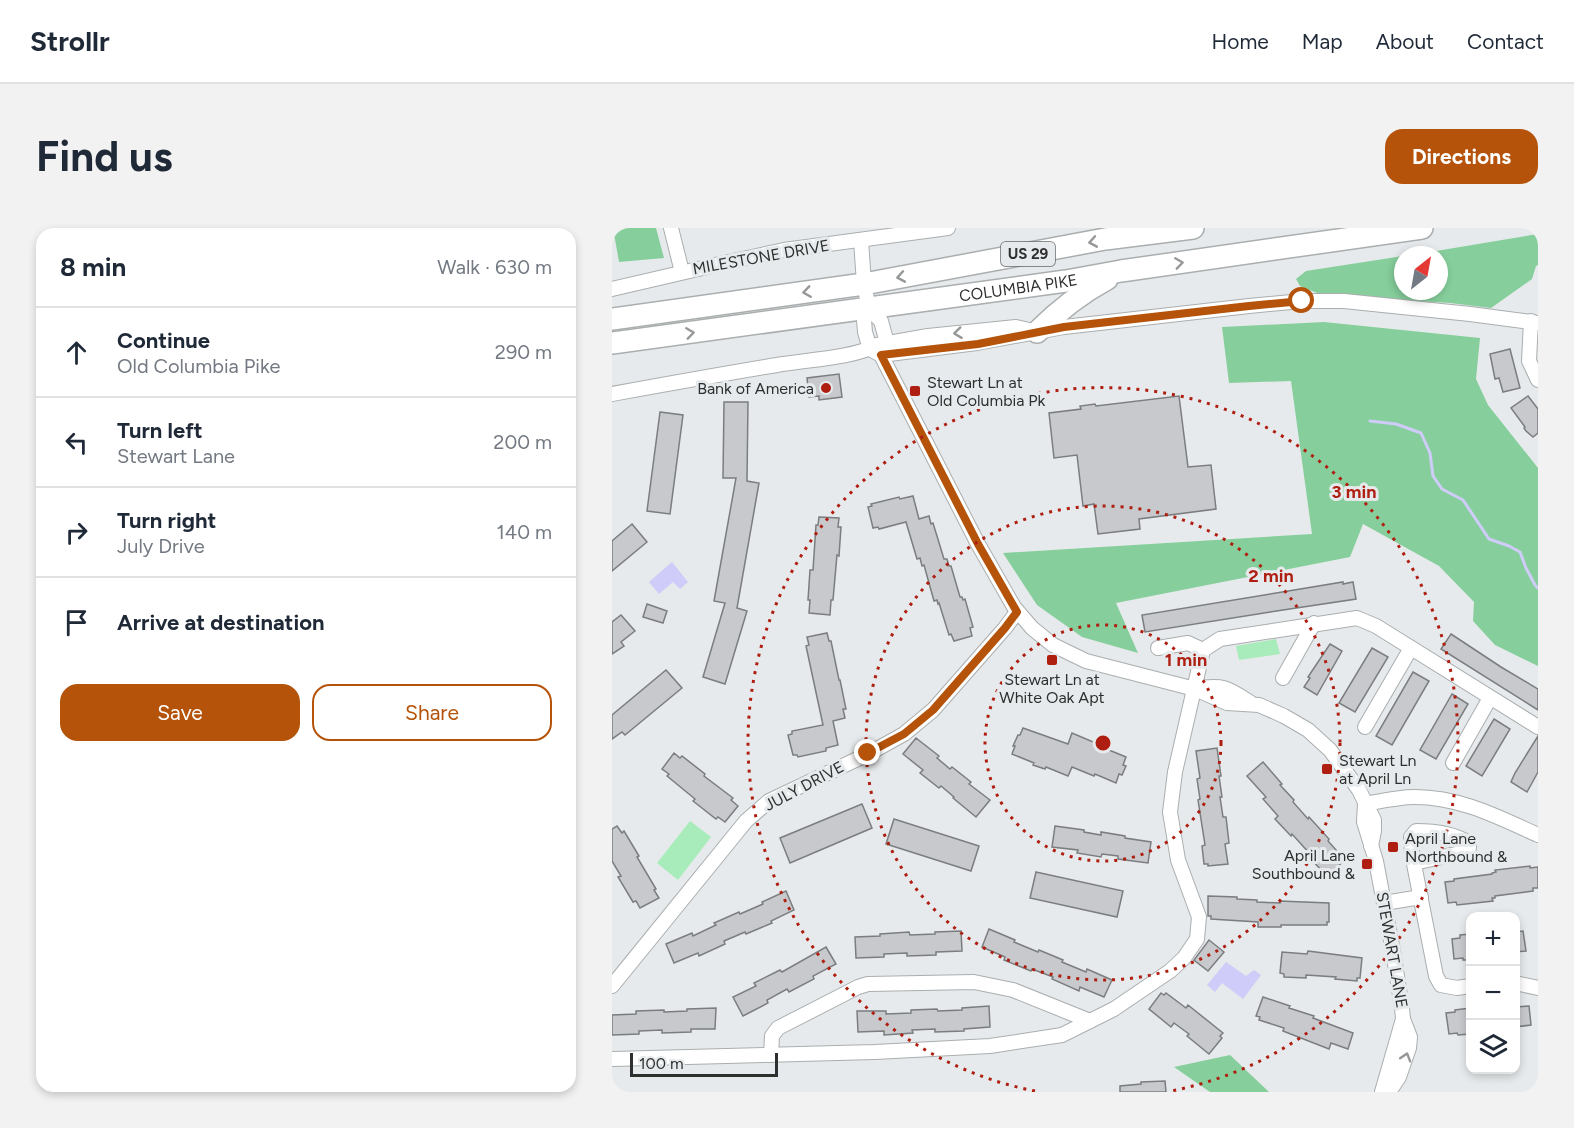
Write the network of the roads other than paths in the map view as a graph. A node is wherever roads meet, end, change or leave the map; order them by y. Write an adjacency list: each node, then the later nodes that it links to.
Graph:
1 (671, 228): 8 (street)
2 (948, 228): 5 (street, MILESTONE DRIVE)
3 (1192, 228): 6 (highway, COLUMBIA PIKE / US 29, one-way to 6)
4 (1422, 228): 7 (highway, COLUMBIA PIKE / US 29, one-way to 4)
5 (861, 240): 8 (street, MILESTONE DRIVE); 10 (street, STEWART LANE)
6 (1064, 247): 9 (highway); 10 (highway, COLUMBIA PIKE / US 29, one-way to 10)
7 (1121, 271): 9 (highway, COLUMBIA PIKE / US 29); 15 (highway)
8 (682, 272): 11 (street, MILESTONE DRIVE)
9 (1066, 281): 12 (highway, COLUMBIA PIKE / US 29); 15 (highway)
10 (864, 284): 12 (street, STEWART LANE); 13 (highway, COLUMBIA PIKE / US 29, one-way to 13)
11 (612, 289)
12 (869, 309): 16 (highway, COLUMBIA PIKE / US 29, one-way to 12); 17 (street, STEWART LANE)
13 (612, 318)
14 (1535, 322): 15 (street); 18 (street)
15 (1043, 326): 17 (street)
16 (612, 343)
17 (879, 349): 19 (street); 20 (street, STEWART LANE)
18 (1538, 380)
19 (612, 394)
20 (1017, 612): 26 (street, STEWART LANE); 37 (street, JULY DRIVE)
21 (1314, 623): 23 (street); 24 (street); 25 (street)
22 (1158, 648): 24 (street)
23 (1411, 648): 27 (street); 28 (street)
24 (1203, 650): 26 (street)
25 (1283, 678)
26 (1195, 689): 31 (street, STEWART LANE); 41 (street)
27 (1490, 698): 29 (street); 30 (street)
28 (1365, 727)
29 (1538, 727)
30 (1453, 763)
31 (1365, 804): 32 (street); 35 (street, STEWART LANE)
32 (1538, 835)
33 (1414, 863): 34 (street)
34 (1421, 897): 35 (street); 38 (street)
35 (1384, 903): 40 (street, STEWART LANE)
36 (1520, 984): 39 (street)
37 (612, 986)
38 (1466, 987)
39 (1538, 988)
40 (1403, 1019): 44 (street, STEWART LANE); 45 (street, STEWART LANE, one-way to 40)
41 (1090, 1021): 42 (street); 42 (street)
42 (771, 1054): 43 (street)
43 (612, 1059)
44 (1382, 1092)
45 (1389, 1092)

